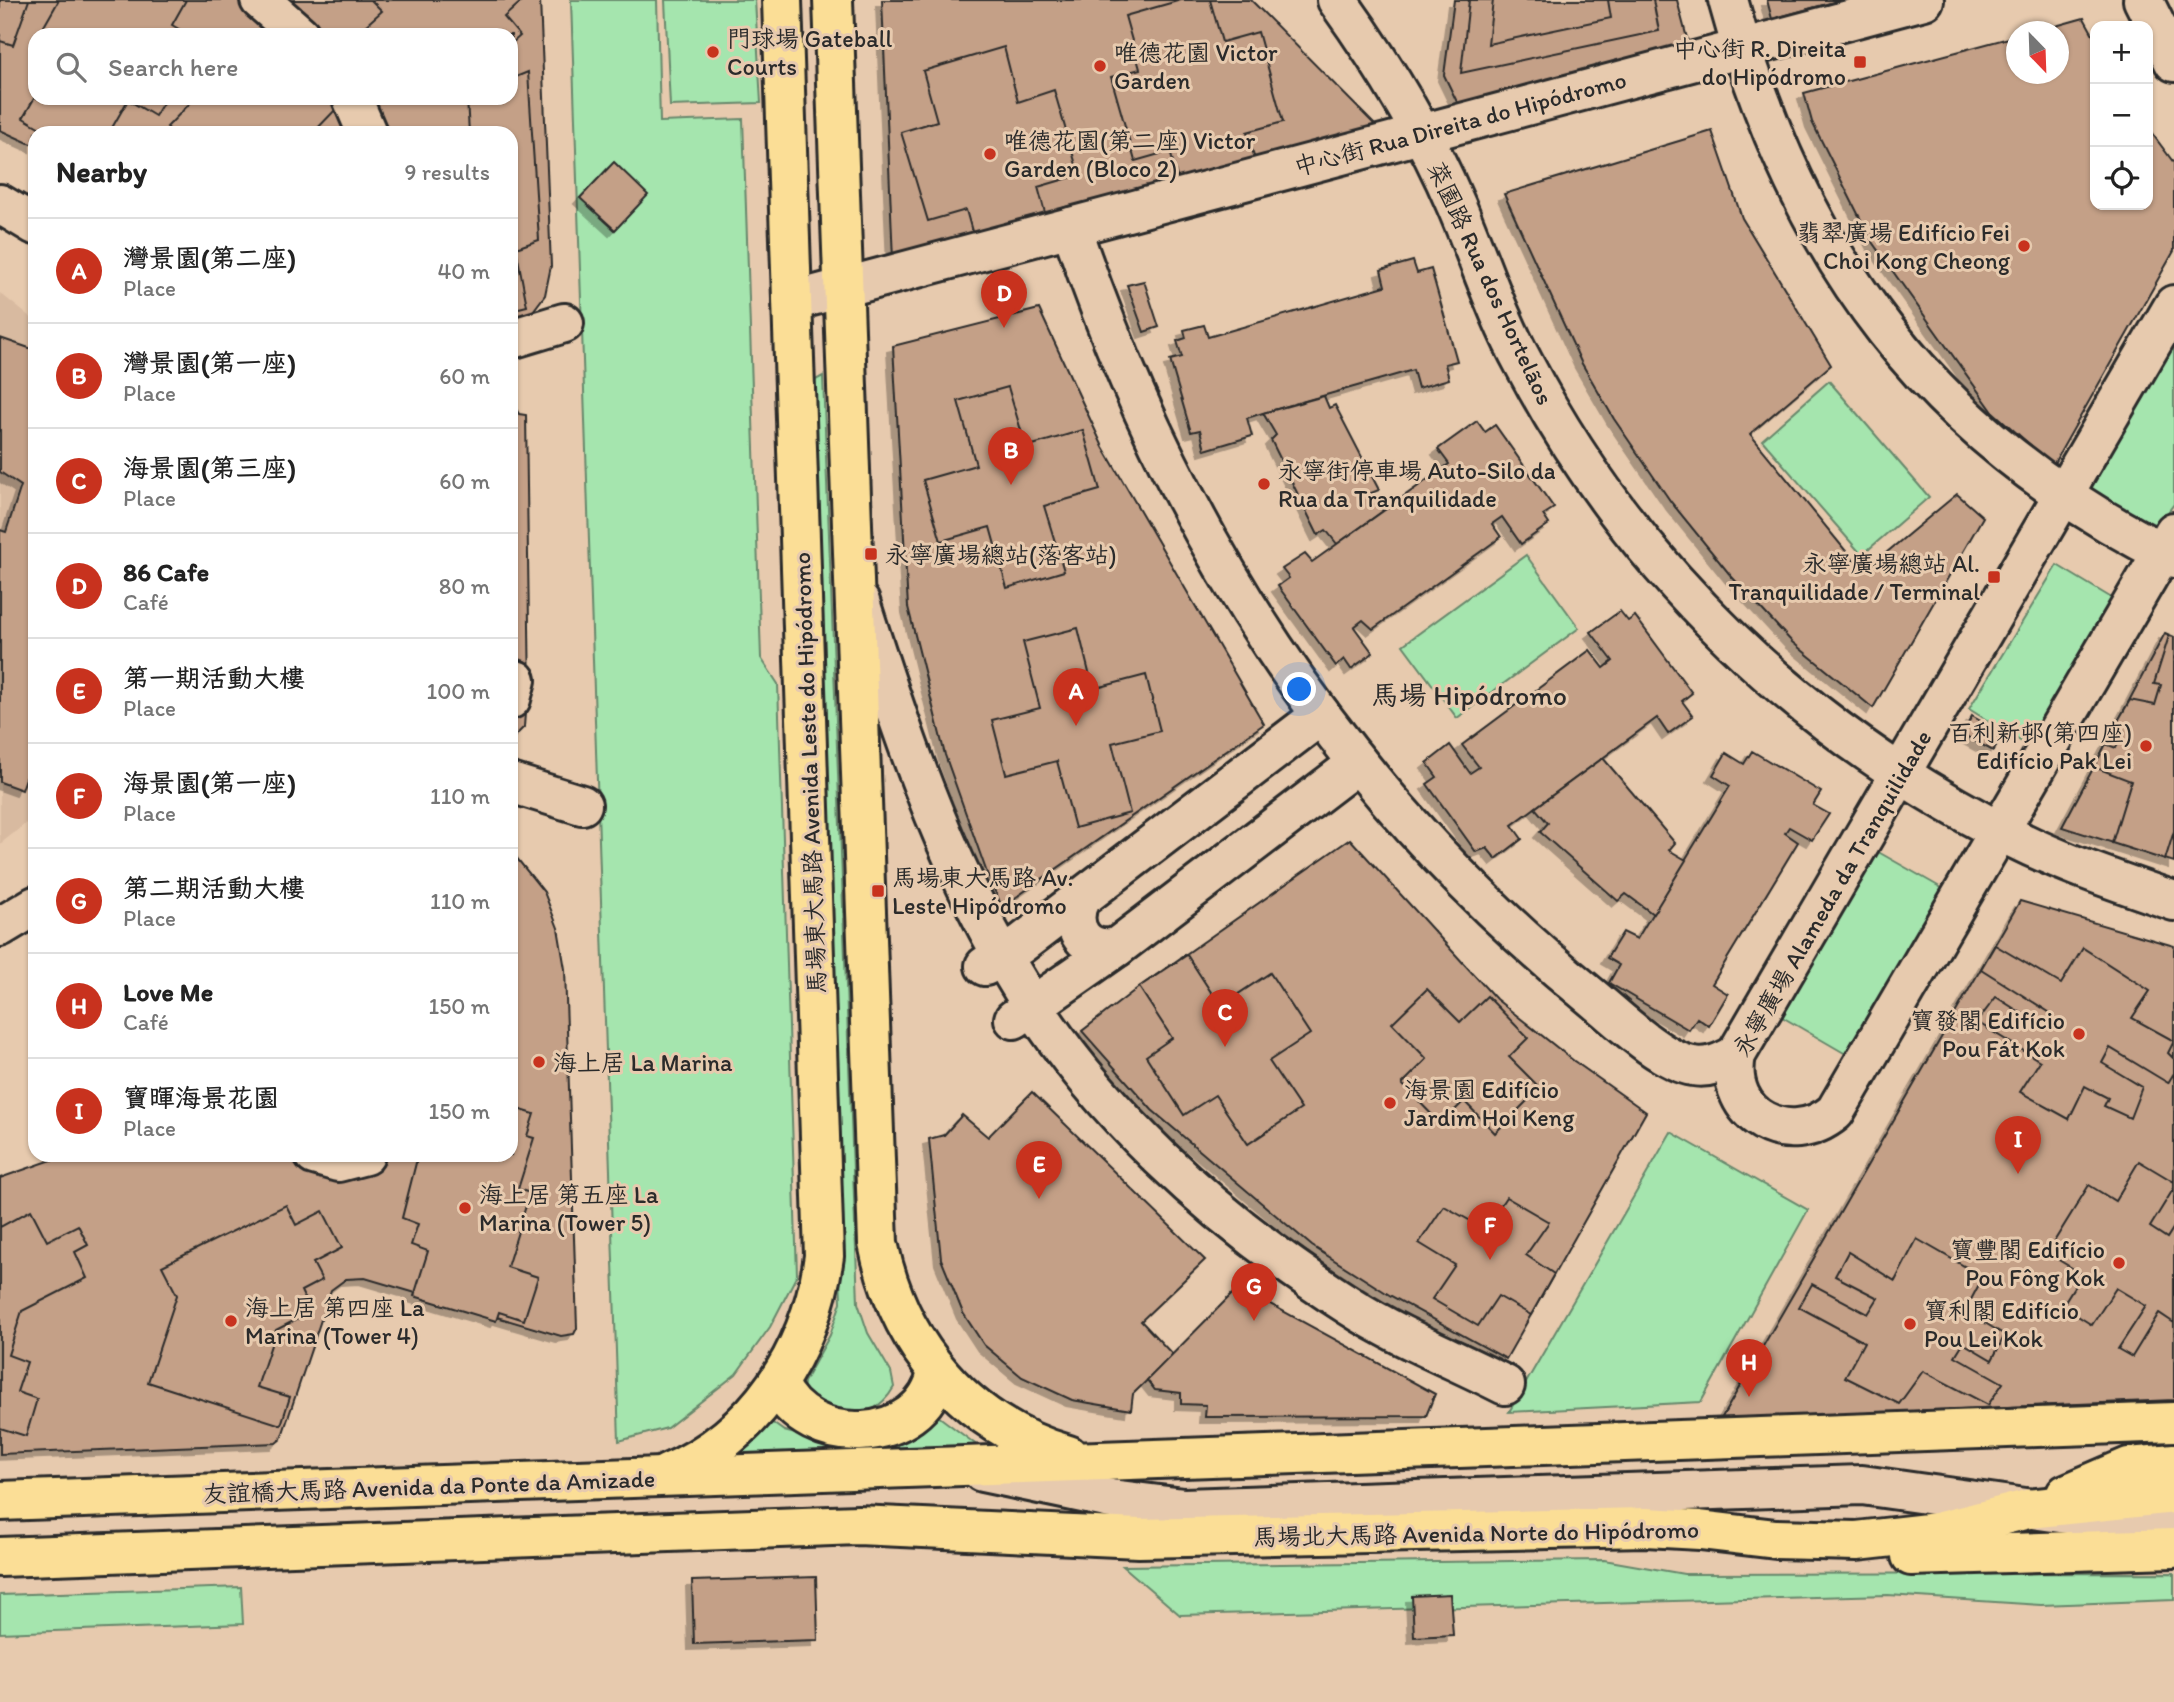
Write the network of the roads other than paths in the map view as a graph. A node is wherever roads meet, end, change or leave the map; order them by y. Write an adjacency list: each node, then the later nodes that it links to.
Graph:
1 (260, 0): 8 (street)
2 (782, 0): 18 (main road, 馬場東大馬路 Avenida Leste do Hipódromo)
3 (833, 0): 17 (main road, 馬場東大馬路 Avenida Leste do Hipódromo)
4 (1337, 0): 13 (street, 菜園路 Rua dos Hortelãos)
5 (1728, 0): 9 (street)
6 (1924, 0): 9 (street, 中心街 Rua Direita do Hipódromo)
7 (2143, 0): 10 (street)
8 (292, 28)
9 (1741, 49): 13 (street, 中心街 Rua Direita do Hipódromo); 22 (street)
10 (2174, 62)
11 (355, 105): 12 (street)
12 (364, 126)
13 (1421, 134): 16 (street, 中心街 Rua Direita do Hipódromo); 27 (street, 菜園路 Rua dos Hortelãos)
14 (0, 204): 15 (street)
15 (28, 221)
16 (1071, 227): 17 (street, 中心街 Rua Direita do Hipódromo); 25 (street)
17 (842, 288): 18 (street, 中心街 Rua Direita do Hipódromo); 24 (main road, 馬場東大馬路 Avenida Leste do Hipódromo)
18 (793, 301): 40 (main road, 馬場東大馬路 Avenida Leste do Hipódromo)
19 (2174, 305): 22 (street, 永寧廣場 Alameda da Tranquilidade)
20 (564, 323): 21 (street)
21 (518, 337)
22 (2062, 496): 23 (street); 27 (street, 永寧廣場 Alameda da Tranquilidade)
23 (2170, 548): 30 (street, 永寧廣場 Alameda da Tranquilidade)
24 (853, 578): 36 (street, 馬場東大馬路 Avenida Leste do Hipódromo); 39 (main road, 馬場東大馬路 Avenida Leste do Hipódromo)
25 (1321, 715): 26 (street); 31 (street)
26 (1358, 763): 35 (street); 38 (street)
27 (1900, 774): 30 (street, 菜園路 Rua dos Hortelãos); 38 (street, 永寧廣場 Alameda da Tranquilidade)
28 (518, 785): 29 (street)
29 (582, 805)
30 (1999, 831): 32 (street, 菜園路 Rua dos Hortelãos); 38 (street, 永寧廣場 Alameda da Tranquilidade)
31 (1080, 899): 35 (street); 36 (street)
32 (2174, 901)
33 (28, 910): 34 (street)
34 (0, 927)
35 (1117, 947): 37 (street)
36 (994, 960): 37 (street, 馬場東大馬路 Avenida Leste do Hipódromo)
37 (1025, 1006): 41 (street)
38 (1736, 1055)
39 (937, 1372): 40 (main road); 43 (main road, 馬場東大馬路 Avenida Leste do Hipódromo)
40 (778, 1384): 46 (main road, 馬場東大馬路 Avenida Leste do Hipódromo)
41 (1505, 1385)
42 (2174, 1422): 43 (main road)
43 (1096, 1461): 44 (main road)
44 (955, 1466): 46 (main road, 友誼橋大馬路 Avenida da Ponte da Amizade); 48 (street)
45 (2170, 1473): 48 (main road, 馬場北大馬路 Avenida Norte do Hipódromo)
46 (659, 1477): 47 (main road, 友誼橋大馬路 Avenida da Ponte da Amizade)
47 (0, 1501)
48 (2028, 1509): 49 (street); 50 (main road, 馬場北大馬路 Avenida Norte do Hipódromo)
49 (2174, 1526)
50 (1749, 1536): 51 (main road); 52 (main road, 馬場北大馬路 Avenida Norte do Hipódromo)
51 (2174, 1548)
52 (0, 1557)

